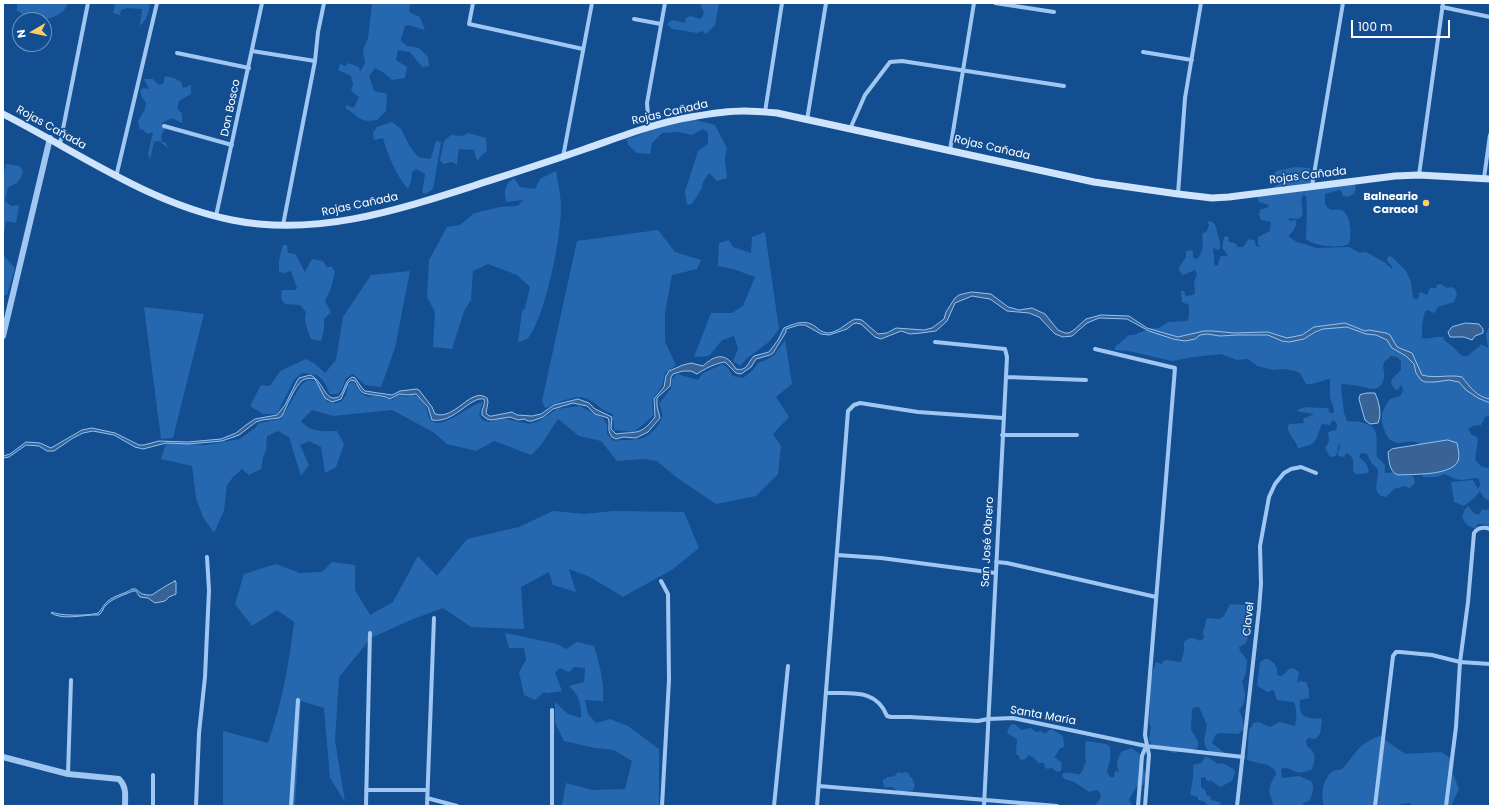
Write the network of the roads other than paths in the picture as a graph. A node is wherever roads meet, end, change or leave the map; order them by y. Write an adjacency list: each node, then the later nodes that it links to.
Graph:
1 (88, 3): 36 (street)
2 (157, 3): 41 (street)
3 (262, 3): 20 (street, Don Bosco)
4 (324, 3): 24 (street)
5 (473, 3): 19 (street)
6 (592, 3): 19 (street)
7 (665, 3): 18 (street)
8 (782, 3): 28 (street)
9 (826, 3): 30 (street)
10 (974, 3): 26 (street)
11 (994, 3): 15 (street)
12 (1201, 3): 23 (street)
13 (1343, 3): 43 (street)
14 (1442, 5): 16 (street); 40 (street)
15 (1054, 12)
16 (1490, 17)
17 (634, 19): 18 (street)
18 (661, 24): 32 (street)
19 (583, 49): 39 (street)
20 (252, 51): 24 (street); 25 (street, Don Bosco)
21 (1143, 52): 23 (street)
22 (177, 53): 25 (street)
23 (1192, 60): 44 (street)
24 (315, 61): 46 (street)
25 (249, 68): 37 (street, Don Bosco)
26 (963, 71): 27 (street); 33 (street); 38 (street)
27 (1064, 86)
28 (765, 112): 30 (main road, Rojas Cañada); 32 (main road, Rojas Cañada)
29 (3, 114): 35 (main road, Rojas Cañada)
30 (806, 120): 33 (main road, Rojas Cañada)
31 (164, 126): 37 (street)
32 (649, 127): 39 (main road, Rojas Cañada)
33 (850, 129): 38 (main road, Rojas Cañada)
34 (1490, 135): 42 (street)
35 (50, 138): 36 (main road, Rojas Cañada); 47 (street)
36 (60, 144): 41 (main road, Rojas Cañada)
37 (232, 145): 45 (street, Don Bosco)
38 (950, 150): 44 (main road, Rojas Cañada)
39 (562, 157): 46 (main road, Rojas Cañada)
40 (1419, 175): 42 (main road, Rojas Cañada); 43 (main road, Rojas Cañada)
41 (116, 177): 45 (main road, Rojas Cañada)
42 (1487, 178)
43 (1312, 186): 44 (main road, Rojas Cañada)
44 (1178, 194)
45 (216, 216): 46 (main road, Rojas Cañada)
46 (283, 226)
47 (3, 336)
48 (935, 342): 50 (street, San José Obrero)
49 (1095, 349): 62 (street)
50 (1006, 378): 51 (street); 52 (street, San José Obrero)
51 (1086, 380)
52 (1003, 418): 53 (street, San José Obrero); 57 (street)
53 (1002, 435): 54 (street); 59 (street, San José Obrero)
54 (1076, 435)
55 (1316, 473): 75 (street, Clavel)
56 (1490, 529): 65 (street)
57 (837, 555): 60 (street); 69 (street)
58 (207, 557): 85 (street)
59 (996, 562): 60 (street, San José Obrero); 62 (street)
60 (995, 573): 72 (street, San José Obrero)
61 (661, 581): 91 (street)
62 (1156, 597): 73 (street)
63 (434, 618): 80 (street)
64 (370, 633): 79 (street)
65 (1460, 662): 66 (street); 99 (street); 100 (street)
66 (1490, 664)
67 (788, 666): 92 (street)
68 (71, 680): 76 (street)
69 (826, 693): 72 (street, Santa María); 78 (street)
70 (298, 700): 86 (street)
71 (552, 710): 90 (street)
72 (988, 719): 73 (street, Santa María); 82 (street, San José Obrero)
73 (1146, 746): 75 (street, Santa María); 96 (street); 97 (street)
74 (3, 757): 76 (street)
75 (1243, 757): 98 (street, Clavel)
76 (68, 774): 83 (street)
77 (154, 775): 84 (street)
78 (819, 786): 82 (street); 93 (street)
79 (366, 790): 80 (street); 87 (street)
80 (427, 790): 81 (street)
81 (427, 798): 88 (street); 89 (street)
82 (985, 801): 94 (street, San José Obrero); 95 (street)
83 (125, 806)
84 (153, 806)
85 (196, 806)
86 (292, 806)
87 (366, 806)
88 (427, 806)
89 (457, 806)
90 (552, 806)
91 (662, 806)
92 (774, 806)
93 (817, 806)
94 (984, 806)
95 (1057, 806)
96 (1138, 806)
97 (1145, 806)
98 (1237, 806)
99 (1375, 806)
100 (1446, 806)

